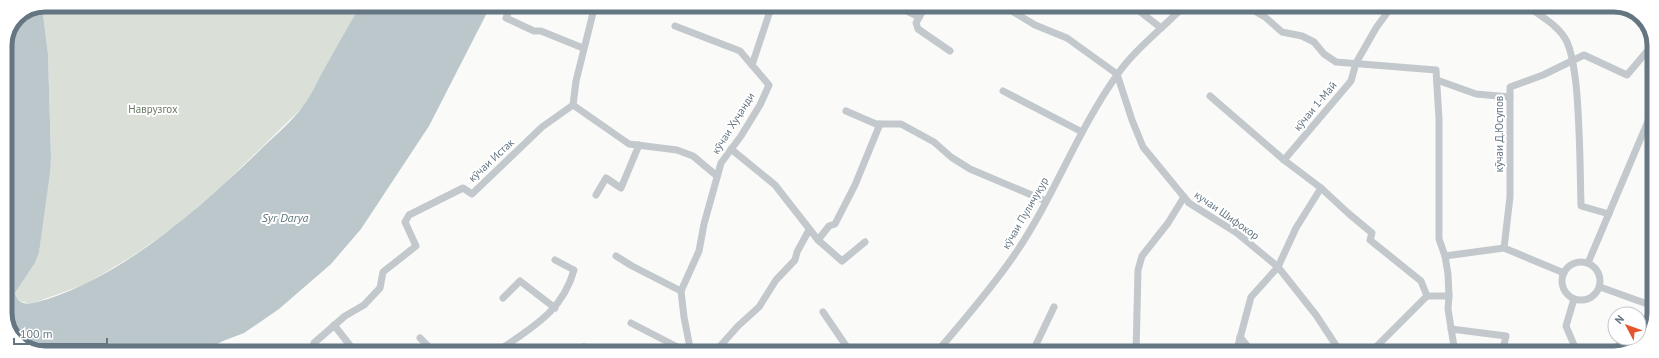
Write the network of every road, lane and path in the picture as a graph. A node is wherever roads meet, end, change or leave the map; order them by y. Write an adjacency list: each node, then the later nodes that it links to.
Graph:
1 (508, 12): 15 (street)
2 (594, 12): 15 (street)
3 (770, 12): 20 (street)
4 (909, 12): 12 (street)
5 (922, 12): 12 (street)
6 (1014, 12): 21 (street)
7 (1141, 12): 14 (street)
8 (1178, 12): 14 (street, кӯчаи Пуличуқур)
9 (1256, 12): 19 (street)
10 (1388, 12): 19 (street, кӯчаи 1-Май)
11 (1535, 12): 18 (street)
12 (919, 17): 17 (street)
13 (675, 26): 20 (street, кӯчаи Хуҷанди)
14 (1161, 28): 21 (street, кӯчаи Пуличуқур)
15 (583, 48): 26 (street)
16 (1647, 51): 18 (street)
17 (950, 52)
18 (1572, 60): 25 (street, кӯчаи Д.Юсупов); 39 (street)
19 (1356, 63): 22 (street); 33 (street, кӯчаи 1-Май)
20 (752, 65): 32 (street, кӯчаи Хуҷанди)
21 (1117, 74): 30 (street, кӯчаи Пуличуқур); 37 (street, кучаи Шифокор)
22 (1437, 80): 25 (street); 45 (street)
23 (1003, 90): 30 (street)
24 (1210, 96): 33 (street)
25 (1510, 97): 43 (street, кӯчаи Д.Юсупов)
26 (573, 105): 31 (street); 61 (street, кӯчаи Истак)
27 (846, 111): 29 (street)
28 (1647, 123): 39 (street)
29 (880, 124): 38 (street); 41 (street)
30 (1082, 132): 38 (street, кӯчаи Пуличуқур)
31 (639, 145): 34 (street); 36 (street)
32 (731, 148): 34 (street, кӯчаи Хуҷанди); 40 (street)
33 (1284, 160): 35 (street)
34 (717, 176): 51 (street, кӯчаи Хуҷанди)
35 (1322, 188): 48 (street); 52 (street)
36 (596, 195)
37 (1184, 198): 48 (street, кучаи Шифокор); 75 (street)
38 (1046, 202): 73 (street, кӯчаи Пуличуқур)
39 (1609, 214): 47 (street)
40 (809, 230): 41 (street); 71 (street)
41 (818, 240): 42 (street)
42 (865, 242)
43 (1504, 248): 45 (street); 49 (street)
44 (616, 256): 51 (street)
45 (1445, 256): 53 (street)
46 (555, 260): 58 (street)
47 (1588, 263): 49 (street); 50 (street)
48 (1278, 267): 64 (street); 78 (street, кучаи Шифокор)
49 (1564, 273): 55 (street)
50 (1600, 287): 55 (street); 56 (street)
51 (681, 291): 70 (street)
52 (1427, 296): 53 (street); 79 (street)
53 (1450, 296): 62 (street)
54 (503, 298): 58 (street)
55 (1574, 299): 82 (street)
56 (1647, 303)
57 (1054, 307): 74 (street)
58 (555, 308): 68 (street)
59 (823, 312): 72 (street)
60 (631, 323): 69 (street)
61 (334, 325): 65 (street, кӯчаи Истак); 66 (street)
62 (1451, 329): 80 (street); 81 (street)
63 (420, 338): 67 (street)
64 (1240, 338): 76 (street); 77 (street)
65 (313, 346)
66 (350, 346)
67 (428, 346)
68 (506, 346)
69 (669, 346)
70 (689, 346)
71 (720, 346)
72 (846, 346)
73 (942, 346)
74 (1035, 346)
75 (1136, 346)
76 (1238, 346)
77 (1247, 346)
78 (1336, 346)
79 (1377, 346)
80 (1454, 346)
81 (1504, 346)
82 (1574, 346)

